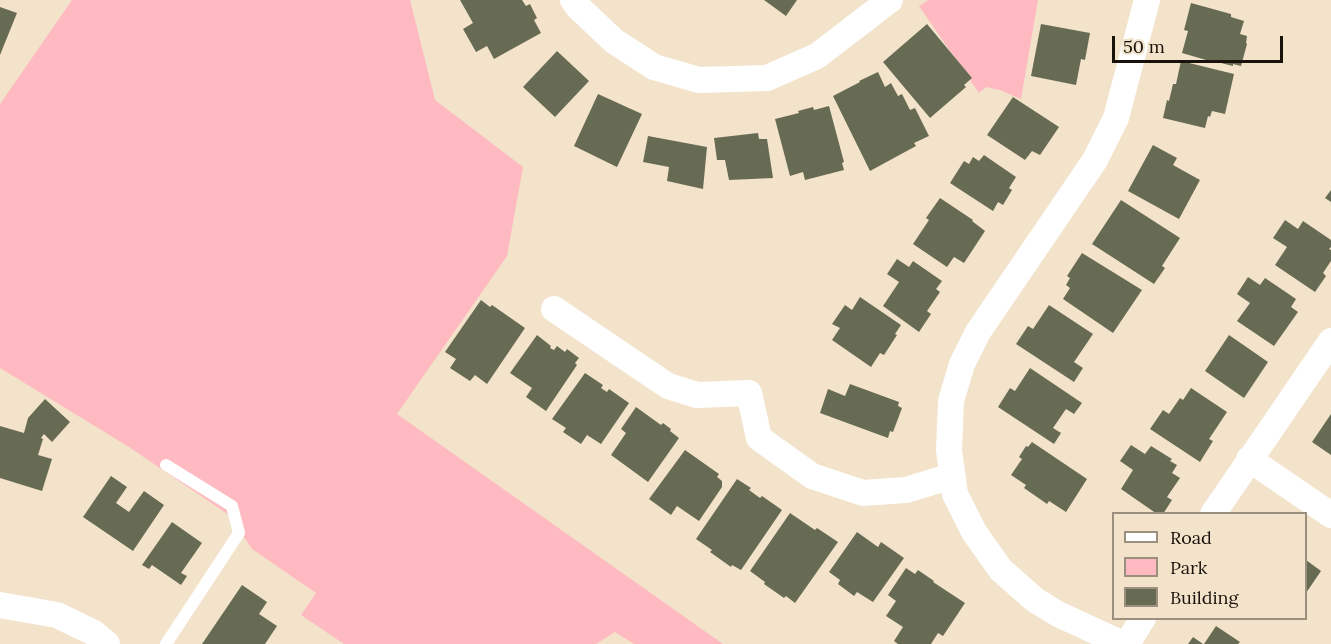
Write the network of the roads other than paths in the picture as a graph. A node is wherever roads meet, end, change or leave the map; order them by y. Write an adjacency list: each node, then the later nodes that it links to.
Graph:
1 (573, 0): 2 (street)
2 (890, 0)
3 (1147, 0): 8 (street)
4 (554, 309): 8 (street)
5 (1331, 341): 6 (street)
6 (1249, 459): 9 (street); 10 (street)
7 (166, 465): 14 (lane)
8 (952, 476): 15 (street)
9 (1213, 512)
10 (1331, 515)
11 (0, 605): 13 (street)
12 (1142, 620): 15 (street)
13 (107, 644)
14 (166, 644)
15 (1125, 644)

